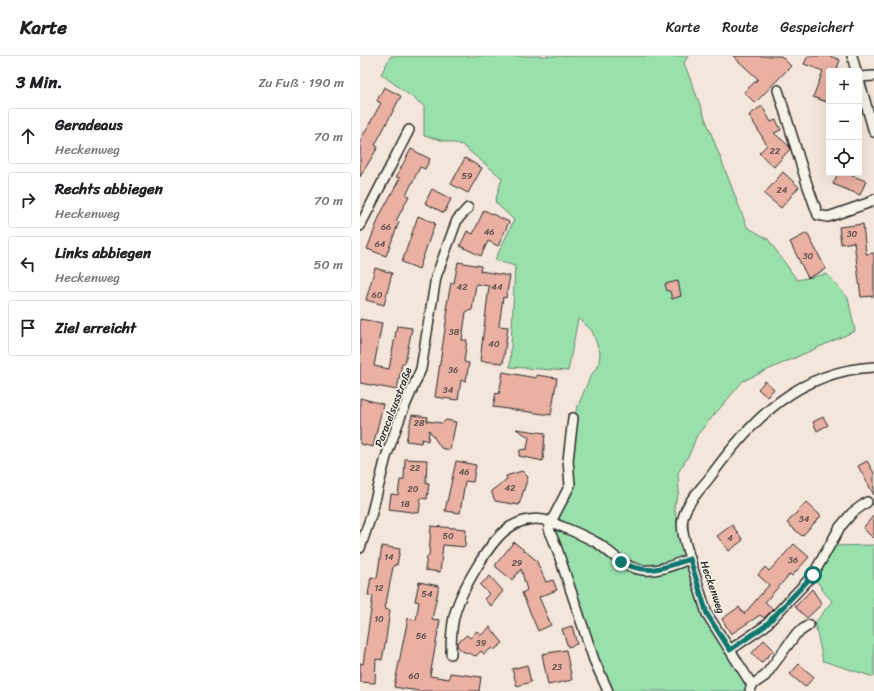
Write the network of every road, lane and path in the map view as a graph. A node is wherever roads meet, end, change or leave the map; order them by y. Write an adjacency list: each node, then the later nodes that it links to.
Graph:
1 (852, 56): 2 (street)
2 (855, 68)
3 (874, 76): 4 (street)
4 (862, 78)
5 (778, 90): 9 (street)
6 (862, 90): 8 (street)
7 (409, 130): 11 (street)
8 (874, 132)
9 (873, 203)
10 (468, 208): 16 (street, Paracelsusstraße)
11 (360, 226)
12 (874, 367): 17 (street)
13 (572, 418): 15 (street)
14 (867, 502): 19 (street)
15 (551, 522): 17 (street, Heckenweg); 20 (street, Heckenweg); 22 (street)
16 (360, 548)
17 (690, 559): 19 (street, Heckenweg)
18 (809, 625): 21 (street, Heckenweg)
19 (730, 650): 21 (street, Heckenweg)
20 (451, 654)
21 (751, 688)
22 (608, 691)

